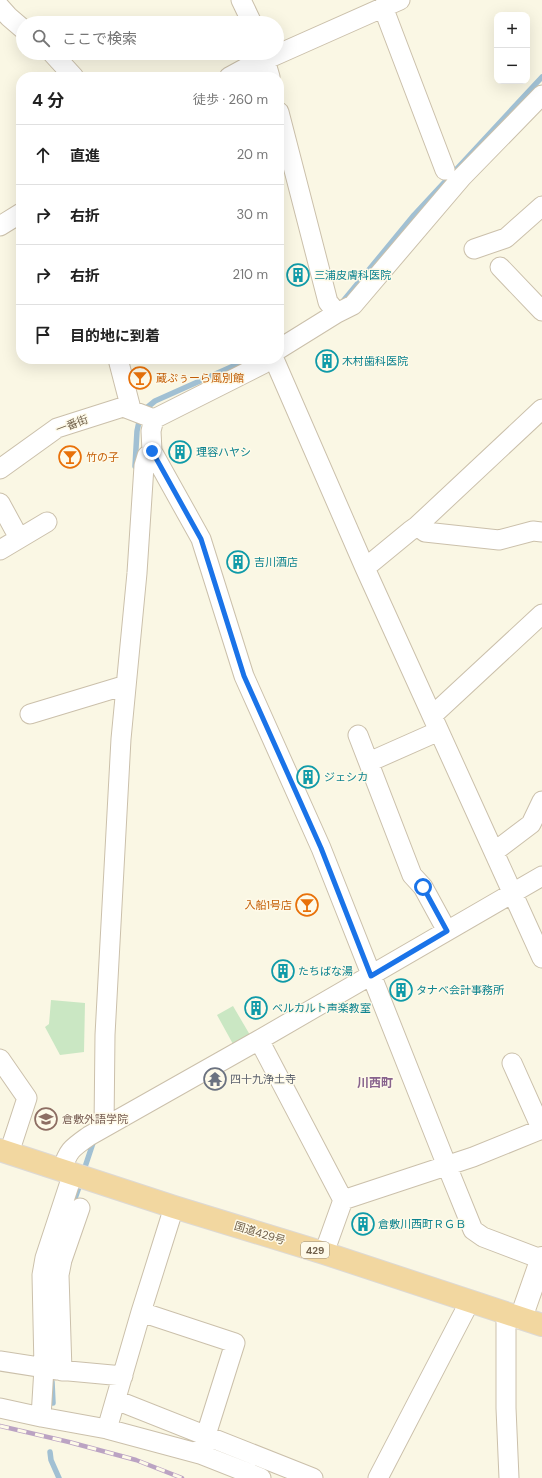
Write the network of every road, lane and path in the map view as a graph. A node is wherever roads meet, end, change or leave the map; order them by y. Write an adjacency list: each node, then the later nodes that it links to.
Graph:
1 (242, 0): 4 (street)
2 (391, 4): 6 (street); 13 (street)
3 (0, 7): 5 (street)
4 (249, 16)
5 (16, 24)
6 (284, 55)
7 (58, 60): 9 (street)
8 (266, 63): 10 (street)
9 (69, 72)
10 (238, 72)
11 (542, 95): 20 (street)
12 (284, 131): 20 (street)
13 (445, 170)
14 (542, 206): 17 (street)
15 (16, 216): 16 (street)
16 (0, 226)
17 (474, 249)
18 (500, 267): 19 (street)
19 (542, 310)
20 (337, 313): 21 (street)
21 (284, 346)
22 (120, 364): 26 (street)
23 (263, 364): 26 (street)
24 (276, 364): 35 (street)
25 (542, 409): 31 (street)
26 (142, 414): 27 (street); 28 (street, 一番街)
27 (152, 451): 37 (street); 48 (street)
28 (0, 469)
29 (0, 503): 33 (street)
30 (47, 522): 33 (street)
31 (417, 526): 32 (street); 35 (street)
32 (542, 532)
33 (19, 538): 34 (street)
34 (0, 550)
35 (365, 568): 39 (street)
36 (542, 614): 39 (street)
37 (120, 687): 38 (street); 53 (street)
38 (30, 714)
39 (436, 723): 41 (street); 43 (street)
40 (358, 734): 41 (street)
41 (369, 762): 46 (street)
42 (542, 801): 43 (street)
43 (494, 852): 45 (street)
44 (542, 876): 45 (street)
45 (513, 893): 46 (street); 47 (street)
46 (447, 931): 48 (street)
47 (542, 958)
48 (371, 976): 49 (street); 55 (street)
49 (259, 1040): 53 (street); 57 (street)
50 (0, 1059): 54 (street)
51 (512, 1064): 52 (street)
52 (542, 1130): 55 (street)
53 (98, 1131): 56 (street)
54 (5, 1151): 56 (highway, 国道429号 / 429)
55 (447, 1166): 57 (street); 61 (street)
56 (75, 1174): 58 (highway, 国道429号 / 429); 67 (street)
57 (343, 1200): 60 (street)
58 (174, 1207): 60 (highway, 国道429号 / 429); 63 (street)
59 (80, 1208): 67 (street)
60 (324, 1253): 62 (highway, 国道429号 / 429)
61 (542, 1258): 64 (main road)
62 (470, 1301): 64 (highway, 国道429号 / 429); 77 (street)
63 (141, 1312): 68 (street); 73 (street)
64 (513, 1315): 65 (highway, 国道429号 / 429); 78 (street)
65 (542, 1325)
66 (0, 1362): 67 (street)
67 (53, 1370): 68 (street); 71 (street)
68 (123, 1376): 69 (street)
69 (116, 1400): 72 (street); 73 (street)
70 (0, 1408): 71 (street)
71 (41, 1417): 72 (street)
72 (107, 1429): 74 (street)
73 (206, 1435): 74 (street); 76 (street)
74 (200, 1454): 75 (street)
75 (262, 1478)
76 (313, 1478)
77 (378, 1478)
78 (509, 1478)

